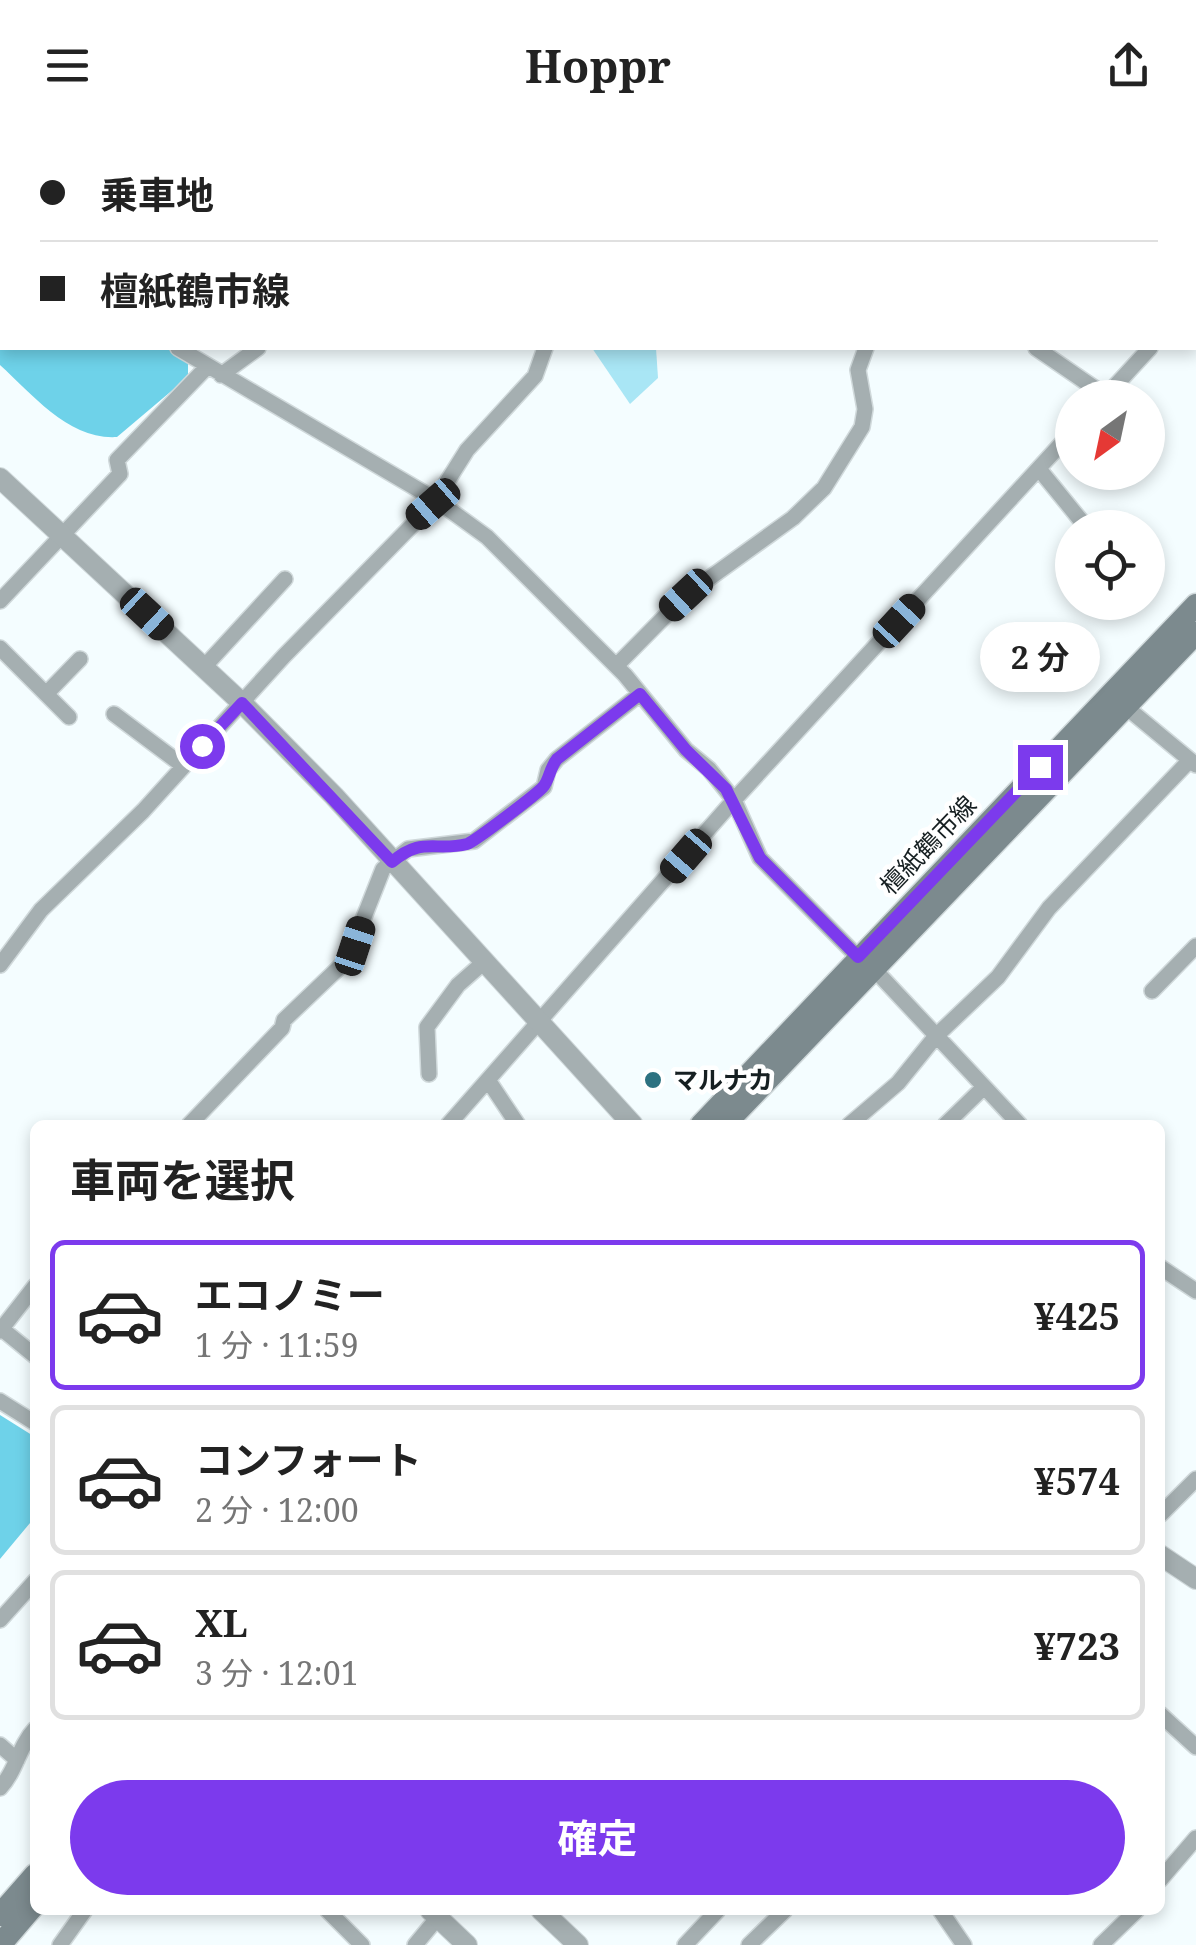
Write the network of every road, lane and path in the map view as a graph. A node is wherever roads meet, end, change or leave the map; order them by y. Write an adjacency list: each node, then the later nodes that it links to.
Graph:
1 (181, 350): 7 (street)
2 (254, 350): 7 (street)
3 (544, 350): 13 (street)
4 (865, 350): 22 (street)
5 (1039, 350): 8 (street)
6 (1148, 350): 9 (street)
7 (214, 372): 13 (street); 15 (street)
8 (1081, 380)
9 (1121, 380)
10 (1055, 451): 11 (street)
11 (1040, 468): 14 (street); 32 (street)
12 (0, 478): 15 (street)
13 (436, 500): 22 (street); 26 (street)
14 (1072, 510)
15 (62, 535): 17 (street); 23 (street)
16 (286, 579): 23 (street)
17 (0, 601)
18 (1196, 604): 36 (main road, 檀紙鶴市線)
19 (1196, 633): 27 (main road, 檀紙鶴市線)
20 (0, 648): 24 (street)
21 (80, 659): 24 (street)
22 (616, 666): 25 (street)
23 (204, 667): 26 (street)
24 (46, 694): 29 (street)
25 (640, 694): 32 (street); 33 (street)
26 (242, 703): 31 (street); 33 (street)
27 (1126, 706): 30 (street); 36 (main road, 檀紙鶴市線)
28 (114, 714): 31 (street)
29 (69, 716)
30 (1193, 763): 40 (street)
31 (182, 765): 37 (street)
32 (734, 800): 36 (street); 39 (street)
33 (392, 862): 35 (street); 44 (street)
34 (1196, 946): 38 (street)
35 (484, 962): 39 (street); 41 (street)
36 (866, 963): 40 (street); 48 (main road, 檀紙鶴市線); 49 (main road, 檀紙鶴市線)
37 (0, 965)
38 (1152, 991)
39 (540, 1022): 42 (street); 47 (street)
40 (936, 1036): 43 (street); 50 (street)
41 (430, 1074)
42 (488, 1080): 45 (street); 46 (street)
43 (984, 1087): 51 (street); 52 (street)
44 (193, 1120)
45 (452, 1120)
46 (515, 1120)
47 (628, 1120)
48 (705, 1120)
49 (728, 1120)
50 (855, 1120)
51 (950, 1120)
52 (1015, 1120)
53 (1165, 1270): 54 (street)
54 (1196, 1291)
55 (30, 1292): 56 (street)
56 (1, 1330): 57 (street)
57 (30, 1352)
58 (0, 1401): 59 (street)
59 (30, 1419)
60 (1196, 1479): 61 (street)
61 (1165, 1510)
62 (1165, 1559): 63 (street)
63 (1196, 1579)
64 (30, 1587): 65 (street)
65 (0, 1620)
66 (1165, 1719): 69 (street)
67 (30, 1734): 70 (street)
68 (0, 1745): 70 (street)
69 (1196, 1747)
70 (18, 1760): 71 (street)
71 (0, 1788)
72 (1196, 1838): 73 (street)
73 (1165, 1874)
74 (30, 1881): 76 (main road)
75 (30, 1910): 86 (main road)
76 (0, 1915)
77 (81, 1915): 87 (street)
78 (332, 1915): 88 (street)
79 (436, 1915): 89 (street)
80 (439, 1915): 90 (street)
81 (555, 1915): 91 (street)
82 (713, 1915): 92 (street)
83 (779, 1915): 93 (street)
84 (943, 1915): 94 (street)
85 (1131, 1915): 95 (street)
86 (0, 1945)
87 (60, 1945)
88 (362, 1945)
89 (415, 1945)
90 (466, 1945)
91 (578, 1945)
92 (685, 1945)
93 (749, 1945)
94 (964, 1945)
95 (1101, 1945)

